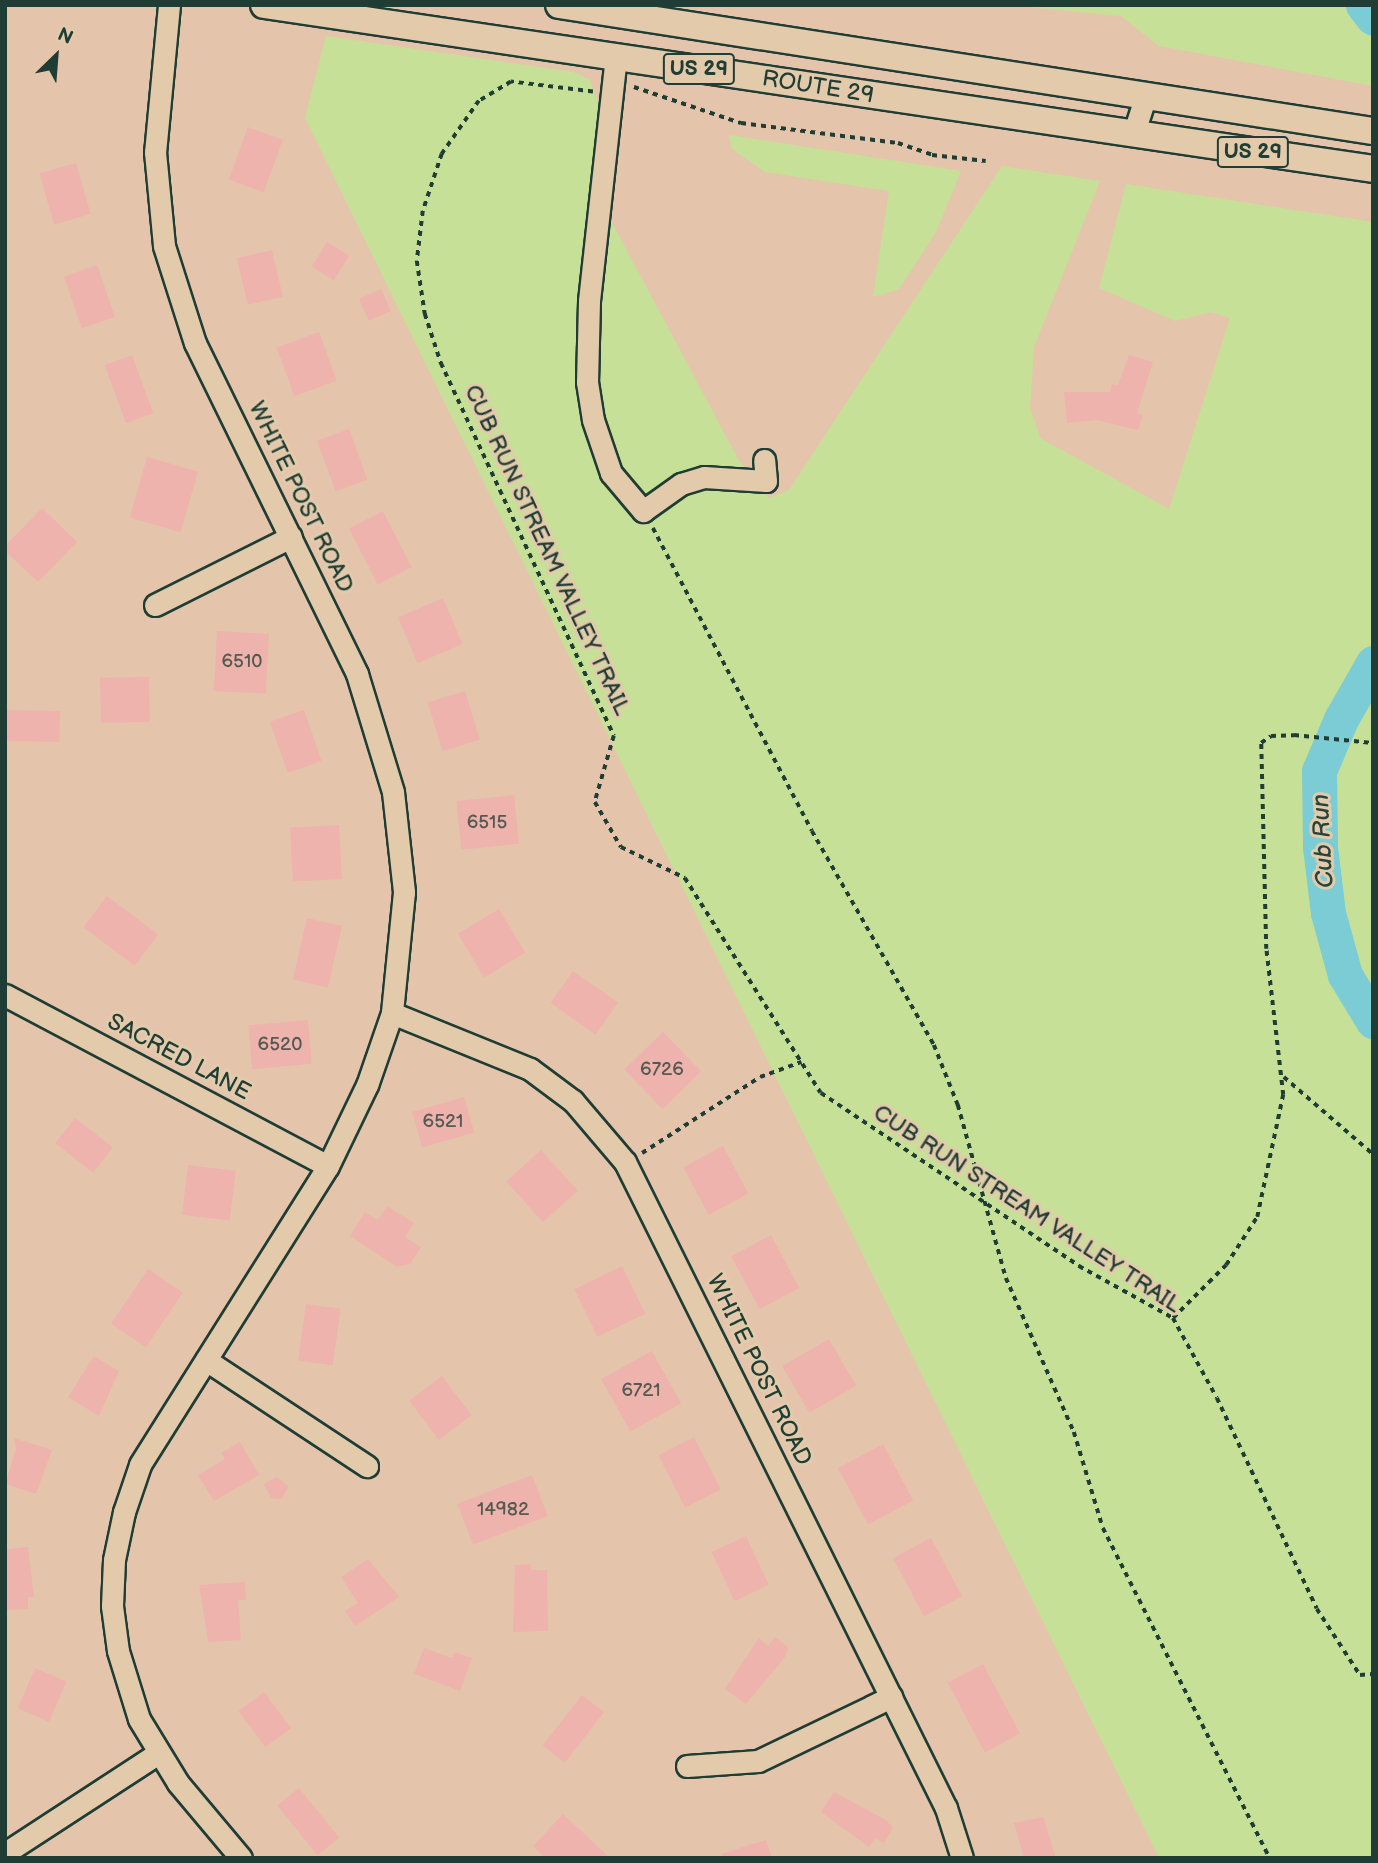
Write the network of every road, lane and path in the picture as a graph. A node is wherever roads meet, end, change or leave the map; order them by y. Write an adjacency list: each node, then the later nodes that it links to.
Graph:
1 (169, 5): 13 (street, WHITE POST ROAD)
2 (264, 5): 4 (main road, ROUTE 29 / US 29)
3 (559, 5): 6 (main road, ROUTE 29 / US 29)
4 (616, 56): 5 (street); 8 (main road, ROUTE 29 / US 29)
5 (613, 91): 9 (path, CUB RUN STREAM VALLEY TRAIL); 12 (street); 18 (path, CUB RUN STREAM VALLEY TRAIL)
6 (1145, 97): 7 (main road, ROUTE 29 / US 29); 8 (street)
7 (1373, 131)
8 (1133, 135): 10 (main road, ROUTE 29 / US 29)
9 (986, 161)
10 (1373, 169)
11 (764, 460): 12 (street)
12 (643, 511): 23 (path)
13 (291, 537): 14 (street); 17 (street, WHITE POST ROAD)
14 (155, 606)
15 (1373, 743): 19 (path)
16 (5, 995): 22 (street, SACRED LANE)
17 (392, 1013): 21 (street, WHITE POST ROAD); 22 (street, WHITE POST ROAD)
18 (801, 1062): 21 (path); 23 (path, CUB RUN STREAM VALLEY TRAIL)
19 (1284, 1077): 20 (path); 24 (path)
20 (1373, 1154)
21 (625, 1162): 28 (street, WHITE POST ROAD)
22 (328, 1166): 25 (street, WHITE POST ROAD)
23 (983, 1200): 24 (path, CUB RUN STREAM VALLEY TRAIL); 34 (path)
24 (1173, 1318): 27 (path, CUB RUN STREAM VALLEY TRAIL)
25 (206, 1360): 26 (street); 29 (street, WHITE POST ROAD)
26 (367, 1466)
27 (1373, 1674)
28 (891, 1697): 30 (street); 33 (street, WHITE POST ROAD)
29 (157, 1754): 31 (street); 32 (street, WHITE POST ROAD)
30 (688, 1766)
31 (5, 1853)
32 (241, 1858)
33 (962, 1858)
34 (1270, 1858)

